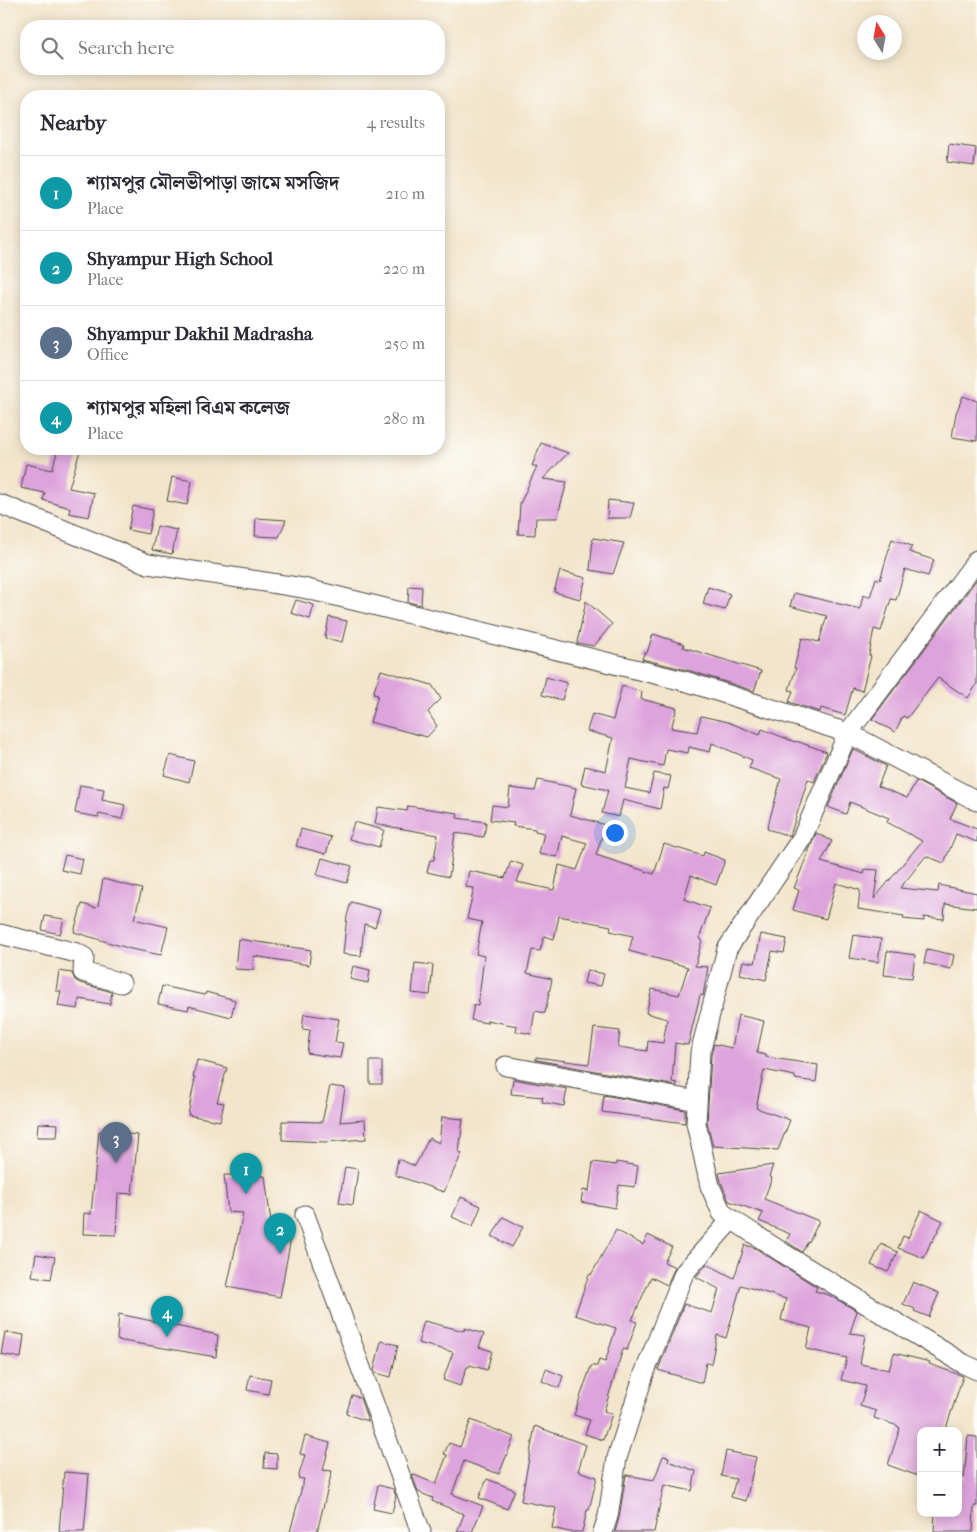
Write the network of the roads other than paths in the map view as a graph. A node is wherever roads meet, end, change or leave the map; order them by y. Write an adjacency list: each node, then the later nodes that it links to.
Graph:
1 (0, 504): 3 (street)
2 (977, 560): 3 (street)
3 (848, 733): 4 (street); 8 (street)
4 (977, 801)
5 (0, 934): 6 (street)
6 (121, 983)
7 (506, 1066): 8 (street)
8 (697, 1101): 10 (street)
9 (305, 1215): 12 (street)
10 (731, 1220): 11 (street); 13 (street)
11 (977, 1370)
12 (421, 1532)
13 (603, 1532)

